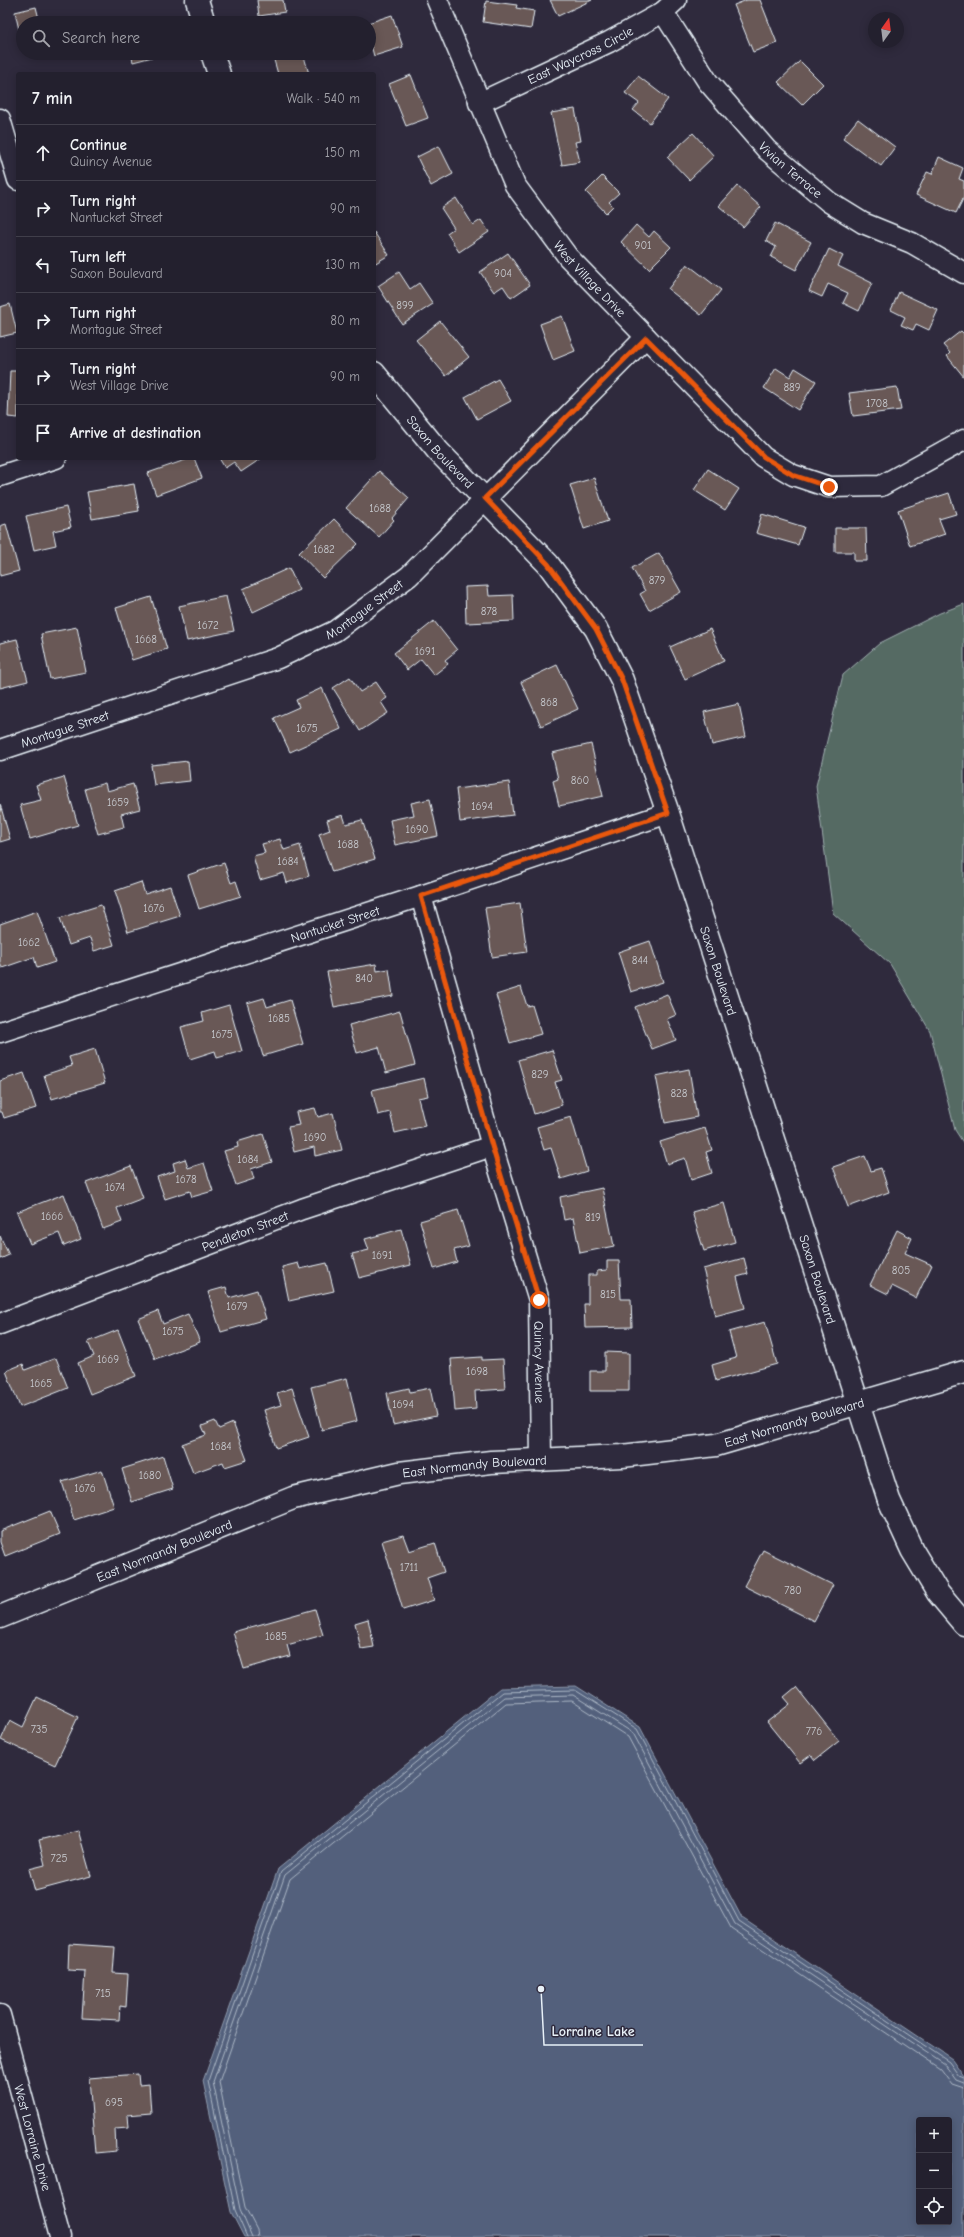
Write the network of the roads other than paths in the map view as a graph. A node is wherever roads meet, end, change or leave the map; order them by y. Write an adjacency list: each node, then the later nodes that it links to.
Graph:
1 (197, 0): 4 (main road)
2 (437, 0): 7 (street, West Village Drive)
3 (670, 6): 7 (street, East Waycross Circle); 10 (street, Vivian Terrace)
4 (202, 16)
5 (214, 60): 6 (main road)
6 (218, 72)
7 (479, 103): 11 (street, West Village Drive)
8 (0, 119): 9 (street)
9 (16, 173)
10 (964, 273)
11 (646, 338): 13 (street, West Village Drive); 16 (street, Montague Street)
12 (376, 375): 16 (main road, Saxon Boulevard)
13 (964, 440)
14 (50, 460): 15 (street)
15 (0, 476)
16 (485, 498): 17 (street, Montague Street); 18 (main road, Saxon Boulevard)
17 (0, 750)
18 (668, 813): 19 (street, Nantucket Street); 24 (main road, Saxon Boulevard)
19 (421, 896): 20 (street, Nantucket Street); 21 (street, Quincy Avenue)
20 (0, 1032)
21 (492, 1146): 22 (street, Pendleton Street); 25 (street, Quincy Avenue)
22 (0, 1324)
23 (964, 1372): 24 (main road, East Normandy Boulevard)
24 (858, 1405): 25 (main road, East Normandy Boulevard); 27 (main road, Saxon Boulevard)
25 (541, 1461): 26 (main road, East Normandy Boulevard)
26 (0, 1617)
27 (964, 1624)
28 (0, 2015): 29 (street, West Lorraine Drive)
29 (60, 2237)

